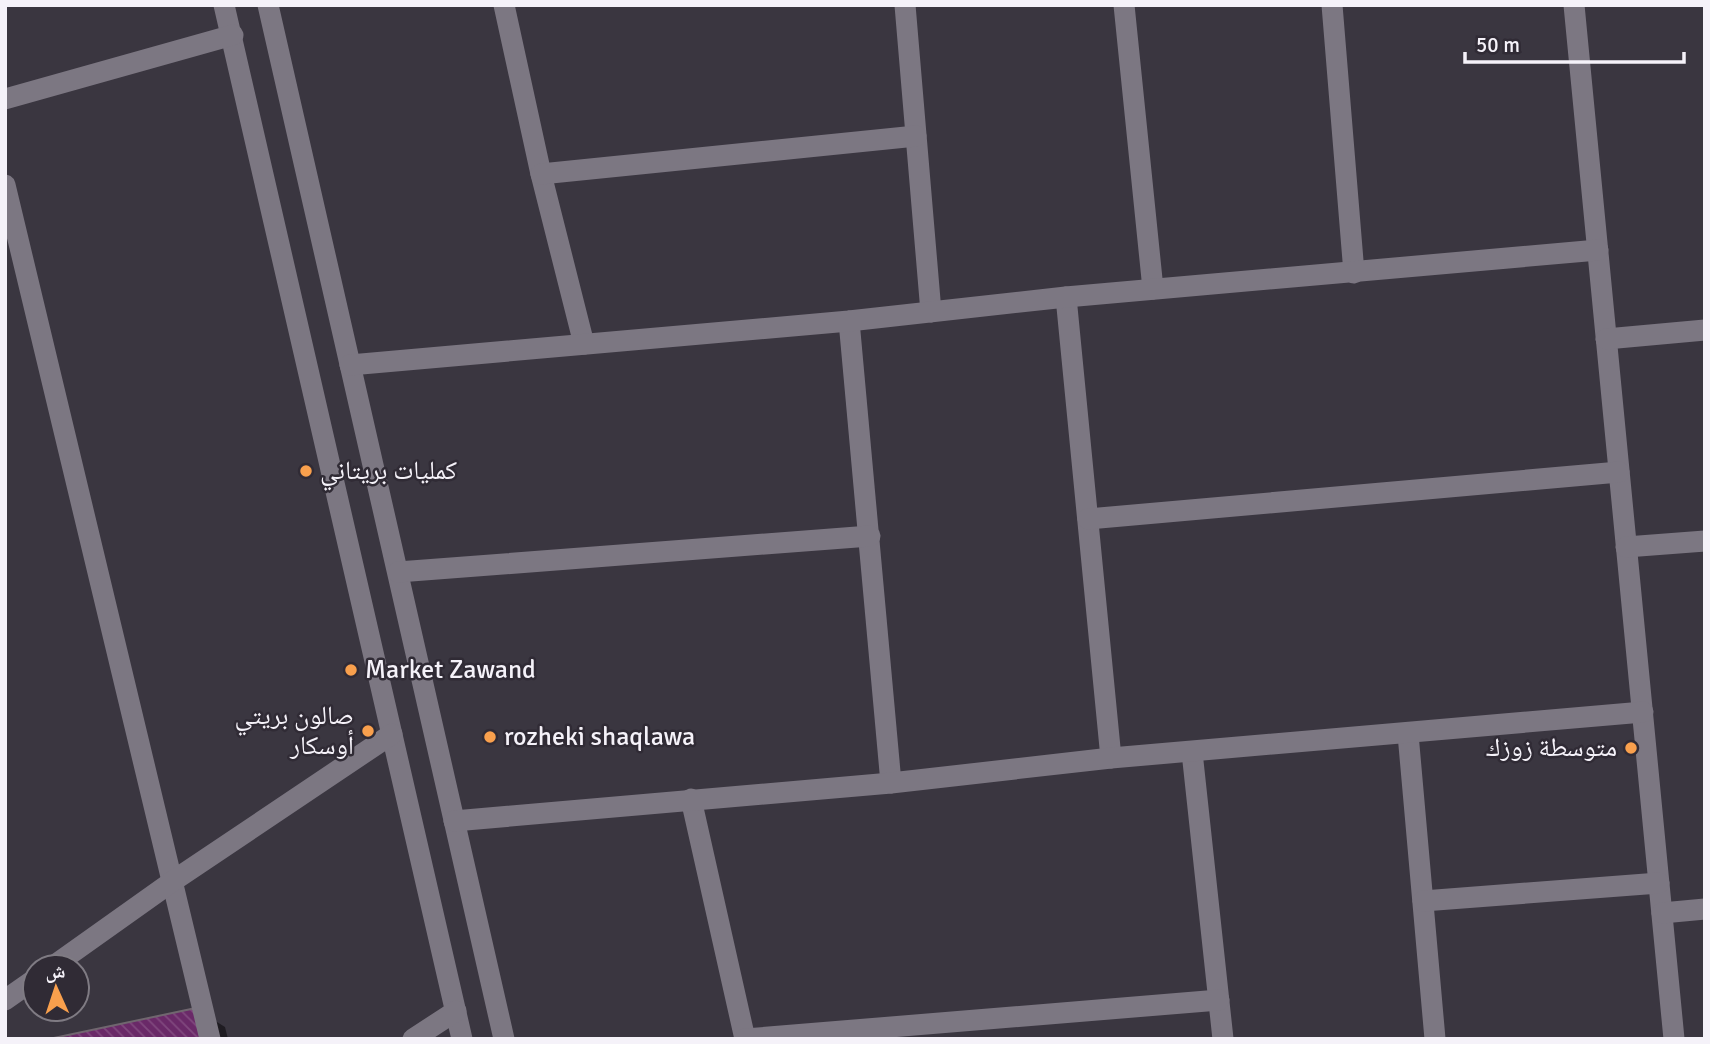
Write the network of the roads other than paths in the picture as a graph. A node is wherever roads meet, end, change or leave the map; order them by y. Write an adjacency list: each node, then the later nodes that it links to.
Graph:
1 (224, 5): 8 (street)
2 (268, 5): 22 (street)
3 (503, 5): 11 (street)
4 (905, 5): 10 (street)
5 (1124, 5): 15 (street)
6 (1332, 5): 14 (street)
7 (1574, 5): 13 (street)
8 (233, 35): 9 (street); 30 (street)
9 (5, 99)
10 (916, 136): 11 (street); 17 (street)
11 (541, 174): 21 (street)
12 (5, 185): 37 (street)
13 (1598, 250): 14 (street); 20 (street)
14 (1354, 272): 15 (street)
15 (1153, 289): 16 (street)
16 (1066, 297): 17 (street); 24 (street)
17 (931, 312): 18 (street)
18 (849, 321): 21 (street); 25 (street)
19 (1705, 330): 20 (street)
20 (1606, 340): 23 (street)
21 (584, 344): 22 (street)
22 (351, 365): 28 (street)
23 (1619, 472): 24 (street); 27 (street)
24 (1088, 519): 33 (street)
25 (870, 536): 28 (street); 34 (street)
26 (1705, 541): 27 (street)
27 (1626, 547): 29 (street)
28 (397, 572): 36 (street)
29 (1643, 712): 31 (street); 38 (street)
30 (392, 733): 37 (street); 46 (street)
31 (1408, 734): 32 (street); 39 (street)
32 (1192, 752): 33 (street); 45 (street)
33 (1111, 758): 34 (street)
34 (891, 783): 35 (street)
35 (691, 799): 36 (street); 51 (street)
36 (454, 821): 50 (street)
37 (173, 881): 42 (street); 47 (street)
38 (1659, 883): 39 (street); 41 (street)
39 (1423, 901): 53 (street)
40 (1705, 909): 41 (street)
41 (1662, 913): 54 (street)
42 (72, 953)
43 (21, 989): 44 (street)
44 (5, 1000)
45 (1219, 1000): 51 (street); 52 (street)
46 (456, 1012): 48 (street); 49 (street)
47 (210, 1039)
48 (413, 1039)
49 (462, 1039)
50 (504, 1039)
51 (745, 1039)
52 (1223, 1039)
53 (1435, 1039)
54 (1674, 1039)

